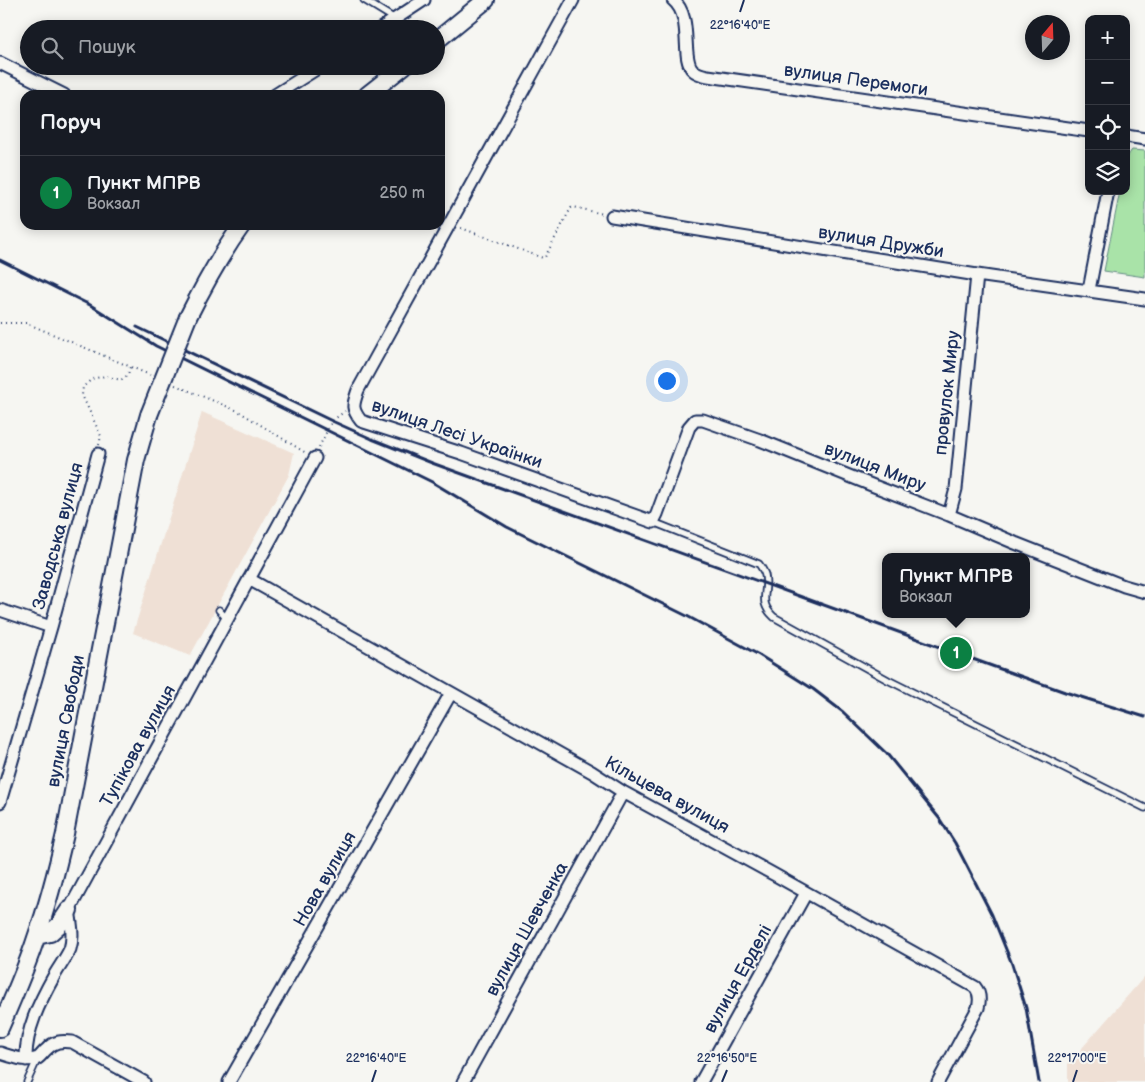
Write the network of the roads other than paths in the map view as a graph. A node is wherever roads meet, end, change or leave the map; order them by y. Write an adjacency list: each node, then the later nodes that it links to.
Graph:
1 (364, 0): 6 (lane)
2 (424, 0): 6 (street)
3 (486, 0): 7 (main road)
4 (573, 0): 28 (street, вулиця Лесі Українки)
5 (674, 0): 16 (street, вулиця Перемоги)
6 (395, 20)
7 (445, 33)
8 (0, 63): 9 (street)
9 (20, 73)
10 (24, 75): 13 (street)
11 (307, 75): 14 (street)
12 (393, 75): 15 (main road)
13 (54, 90)
14 (283, 90)
15 (373, 90)
16 (1085, 129)
17 (1130, 137): 18 (street)
18 (1145, 139)
19 (1107, 195): 23 (street)
20 (612, 216): 22 (street, вулиця Дружби)
21 (238, 230): 41 (main road, вулиця Свободи, bridge)
22 (977, 275): 23 (street, вулиця Дружби); 27 (street, провулок Миру)
23 (1089, 290): 24 (street, вулиця Дружби)
24 (1145, 299)
25 (98, 454): 34 (street, Заводська вулиця)
26 (315, 458): 29 (street, Тупікова вулиця)
27 (949, 515): 28 (street, вулиця Миру); 30 (street, вулиця Миру)
28 (653, 522): 38 (lane)
29 (249, 578): 33 (street, Тупікова вулиця); 35 (street, Кільцева вулиця)
30 (1145, 592)
31 (0, 610): 34 (street, Заводська вулиця)
32 (218, 610): 33 (lane)
33 (227, 619): 40 (street, Тупікова вулиця)
34 (51, 627): 37 (street, Заводська вулиця)
35 (452, 693): 36 (street, Кільцева вулиця); 48 (street, Нова вулиця)
36 (623, 792): 39 (street, Кільцева вулиця); 49 (street, вулиця Шевченка)
37 (0, 802)
38 (1145, 808)
39 (806, 893): 50 (street, вулиця Ерделі); 51 (street, Кільцева вулиця)
40 (69, 910): 41 (main road); 45 (street)
41 (37, 936): 42 (main road, вулиця Свободи)
42 (0, 1028)
43 (0, 1053): 45 (street)
44 (38, 1058): 45 (street); 46 (lane); 47 (street)
45 (26, 1060)
46 (27, 1082)
47 (144, 1082)
48 (229, 1082)
49 (463, 1082)
50 (701, 1082)
51 (938, 1082)

